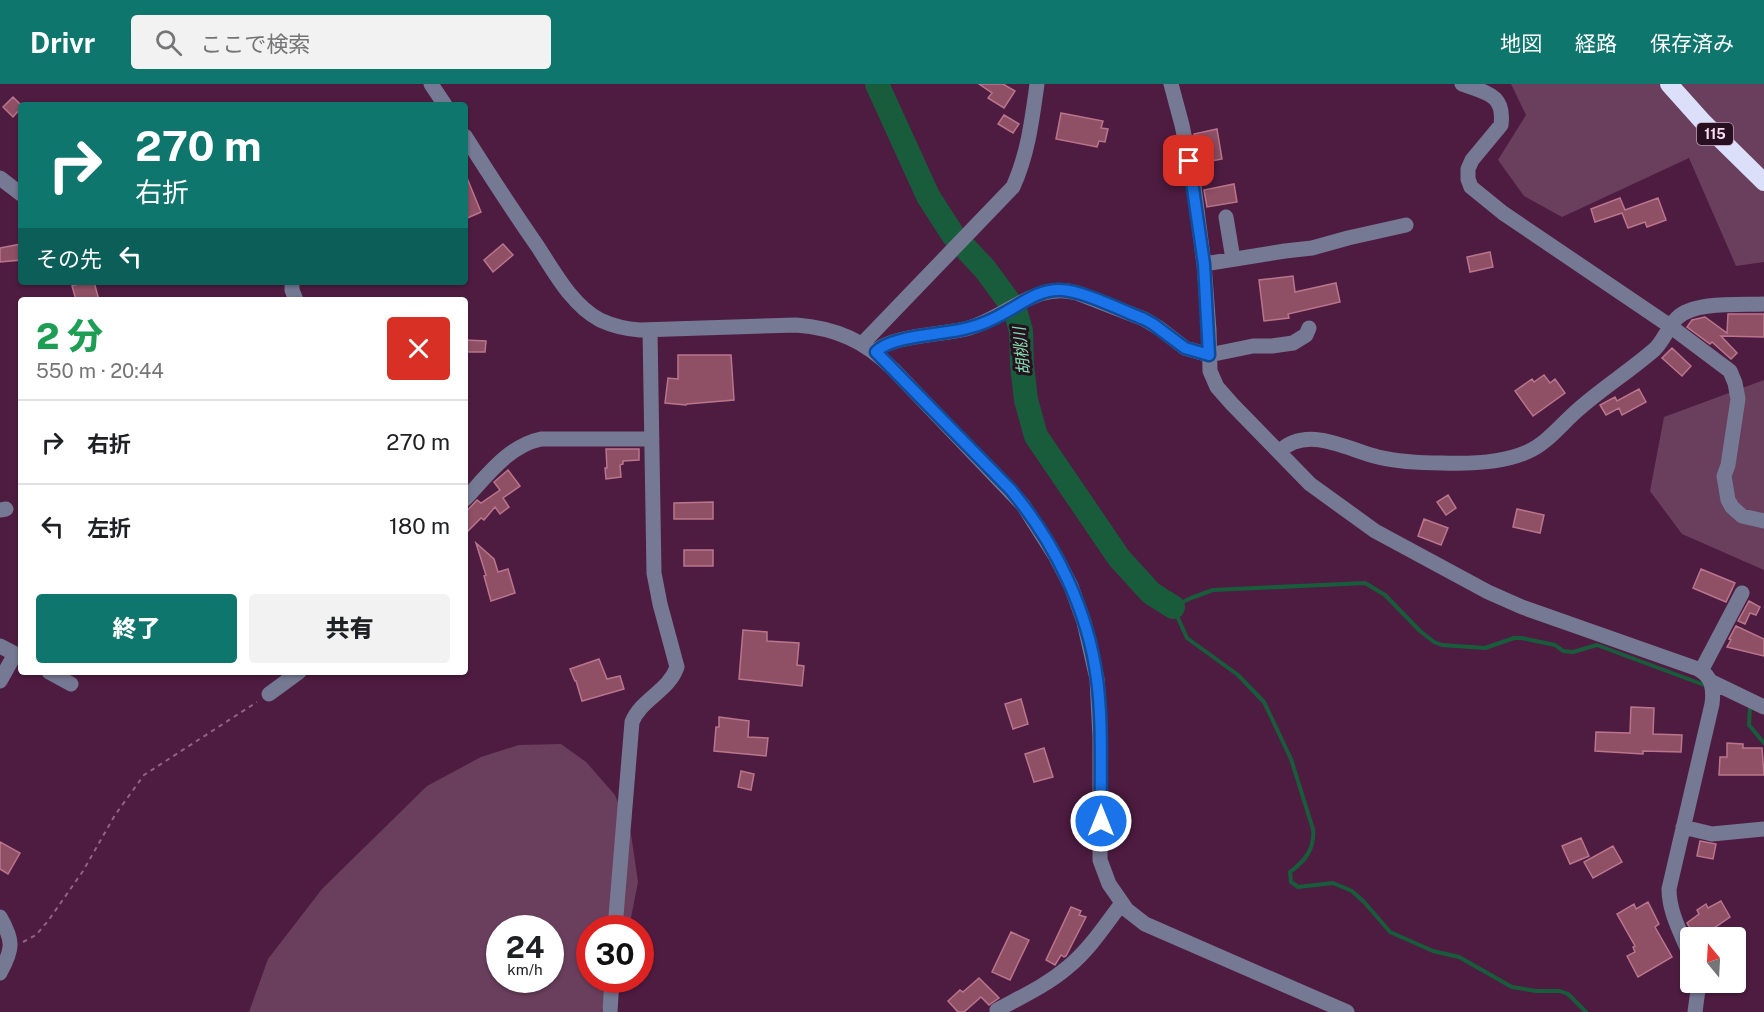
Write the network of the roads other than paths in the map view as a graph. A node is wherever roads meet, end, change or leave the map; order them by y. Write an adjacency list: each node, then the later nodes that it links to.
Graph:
1 (431, 84): 6 (street)
2 (1037, 84): 19 (street)
3 (1171, 84): 14 (street)
4 (1462, 84): 16 (street)
5 (1669, 84): 9 (highway, 115)
6 (443, 102)
7 (468, 140): 18 (street)
8 (0, 178): 10 (street)
9 (1764, 182)
10 (18, 193)
11 (1226, 217): 13 (street)
12 (1406, 225): 13 (street)
13 (1233, 259): 14 (street)
14 (1204, 264): 20 (street)
15 (1764, 304): 16 (street)
16 (1670, 326): 22 (street); 24 (street)
17 (1310, 328): 20 (street)
18 (650, 330): 19 (street); 21 (street)
19 (869, 348): 20 (street); 37 (street)
20 (1209, 355): 22 (street)
21 (652, 439): 23 (street); 38 (street)
22 (1279, 452): 30 (street)
23 (468, 496)
24 (1764, 521)
25 (1742, 594): 30 (street)
26 (0, 646): 27 (street)
27 (18, 655): 31 (street)
28 (54, 675): 32 (street)
29 (295, 675): 33 (street)
30 (1706, 676): 34 (street); 35 (street)
31 (0, 681)
32 (71, 684)
33 (269, 694)
34 (1764, 707)
35 (1683, 827): 36 (street); 40 (street)
36 (1764, 830)
37 (1122, 903): 44 (street); 46 (street)
38 (616, 915)
39 (0, 917): 41 (street)
40 (1680, 931)
41 (0, 973)
42 (611, 993): 45 (street)
43 (1698, 993): 47 (street)
44 (997, 1010)
45 (610, 1012)
46 (1347, 1012)
47 (1695, 1012)

